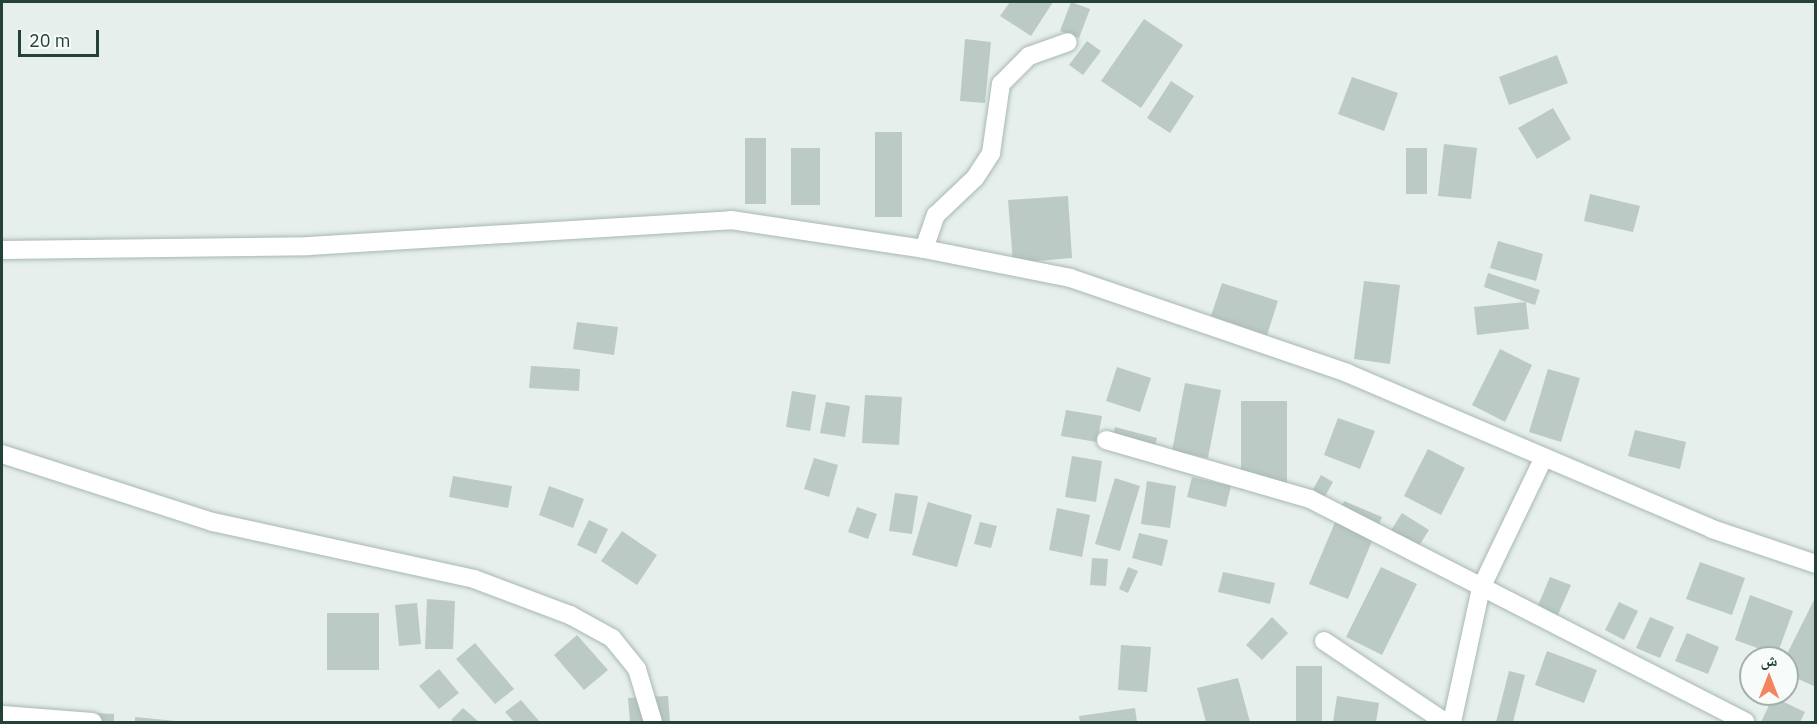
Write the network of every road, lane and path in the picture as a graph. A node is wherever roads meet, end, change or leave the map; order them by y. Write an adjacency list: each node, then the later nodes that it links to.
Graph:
1 (1068, 42): 2 (street)
2 (924, 249): 3 (street); 6 (street)
3 (2, 250)
4 (1107, 440): 8 (street)
5 (2, 454): 12 (street)
6 (1543, 459): 7 (street); 8 (street)
7 (1815, 564)
8 (1481, 588): 14 (street); 15 (street)
9 (1324, 641): 13 (street)
10 (2, 715): 11 (street)
11 (93, 723)
12 (653, 723)
13 (1445, 723)
14 (1452, 723)
15 (1745, 723)

